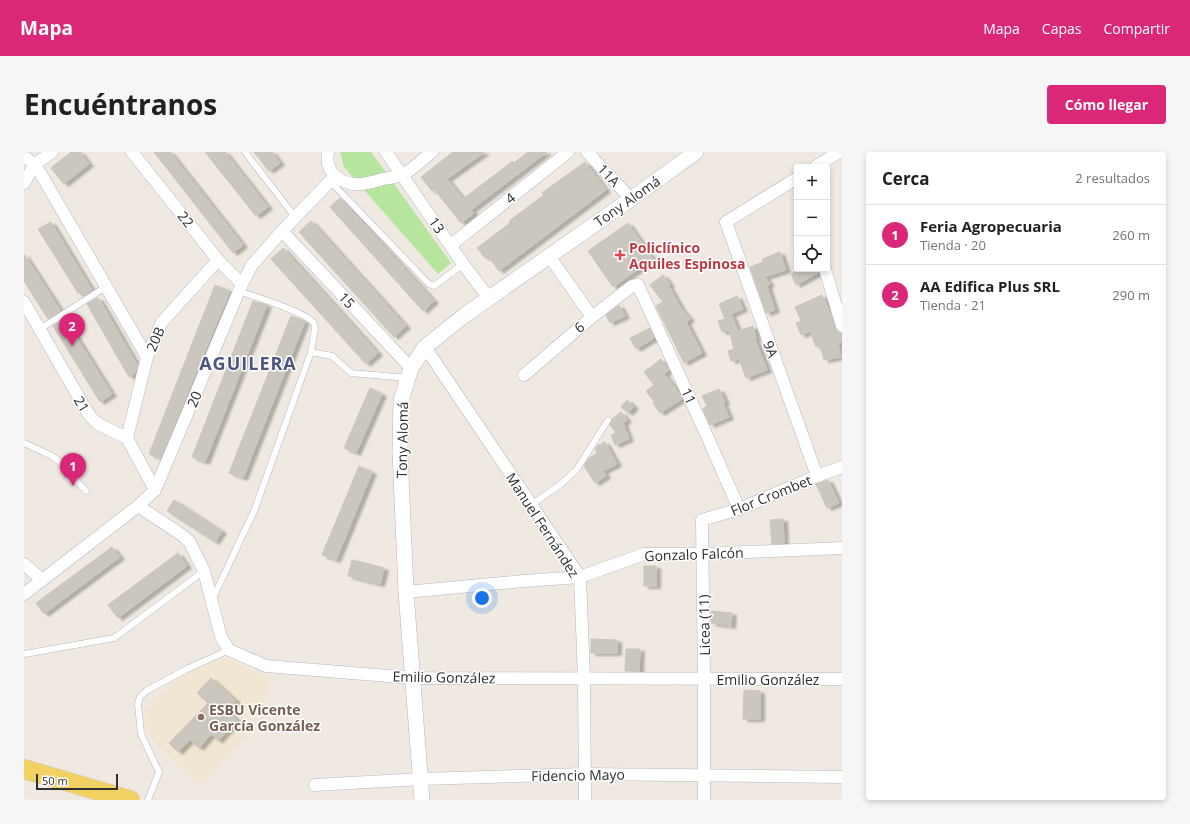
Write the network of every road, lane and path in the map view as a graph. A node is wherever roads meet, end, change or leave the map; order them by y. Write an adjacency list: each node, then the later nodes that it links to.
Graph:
1 (52, 152): 12 (street)
2 (132, 152): 23 (street, 22)
3 (245, 152): 19 (lane)
4 (328, 152): 15 (street)
5 (386, 152): 14 (street, 13)
6 (432, 152): 14 (street)
7 (568, 152): 21 (street, 4)
8 (587, 152): 18 (street, 11A)
9 (696, 152): 18 (street, Tony Alomá)
10 (839, 152): 13 (street)
11 (24, 157): 12 (street)
12 (36, 164): 17 (street); 27 (street)
13 (820, 164)
14 (402, 175): 15 (street); 21 (street, 13)
15 (332, 179): 19 (street, 20); 24 (lane)
16 (794, 180): 43 (street, 9A)
17 (24, 183)
18 (631, 199): 22 (street, Tony Alomá)
19 (295, 217): 20 (street, 20)
20 (282, 231): 28 (street, 20); 37 (street, 15)
21 (451, 245): 24 (street, 13)
22 (549, 256): 29 (street, Tony Alomá); 31 (street)
23 (218, 260): 28 (street, 22); 36 (street, 20B)
24 (463, 264): 29 (street, 13)
25 (825, 272): 32 (street)
26 (638, 285): 31 (street, 6); 48 (street, 11)
27 (107, 286): 33 (lane); 36 (street)
28 (241, 287): 35 (lane); 44 (street, 20)
29 (489, 298): 34 (street, Tony Alomá)
30 (24, 302): 33 (street, 21)
31 (592, 317): 38 (street, 6)
32 (842, 326)
33 (40, 329): 40 (street, 21)
34 (425, 347): 37 (street, Tony Alomá); 46 (street, Manuel Fernández)
35 (311, 352): 37 (lane); 58 (lane)
36 (147, 357): 40 (street, 20B)
37 (410, 373): 56 (street, Tony Alomá)
38 (524, 375)
39 (608, 420): 46 (lane)
40 (127, 438): 44 (street)
41 (24, 443): 45 (lane)
42 (842, 468): 43 (street, Flor Crombet)
43 (817, 476): 48 (street, Flor Crombet)
44 (155, 490): 47 (street, 20)
45 (86, 491)
46 (531, 505): 54 (street, Manuel Fernández)
47 (138, 506): 53 (street); 55 (street, 20)
48 (739, 508): 49 (street, Flor Crombet)
49 (702, 523): 51 (street, Licea (11))
50 (842, 548): 51 (street, Gonzalo Falcón)
51 (703, 554): 54 (street, Gonzalo Falcón); 63 (street, Licea (11))
52 (24, 564): 55 (street)
53 (204, 571): 58 (street); 60 (lane)
54 (580, 577): 56 (street, Gonzalo Falcón); 62 (street, Manuel Fernández)
55 (42, 580): 57 (street, 20)
56 (406, 592): 61 (street, Tony Alomá)
57 (24, 594)
58 (212, 601): 59 (street)
59 (229, 650): 61 (street, Emilio González); 72 (lane)
60 (24, 654)
61 (413, 678): 62 (street, Emilio González); 69 (street, Tony Alomá)
62 (584, 678): 63 (street, Emilio González); 66 (street, Manuel Fernández)
63 (704, 678): 64 (street, Emilio González); 67 (street, Licea (11))
64 (842, 679)
65 (24, 769): 71 (main road)
66 (585, 774): 67 (street, Fidencio Mayo); 69 (street, Fidencio Mayo); 74 (street, Manuel Fernández)
67 (704, 775): 68 (street, Fidencio Mayo); 75 (street, Licea (11))
68 (842, 777)
69 (421, 778): 70 (street, Fidencio Mayo); 73 (street, Tony Alomá)
70 (315, 785)
71 (130, 800)
72 (148, 800)
73 (422, 800)
74 (585, 800)
75 (704, 800)

